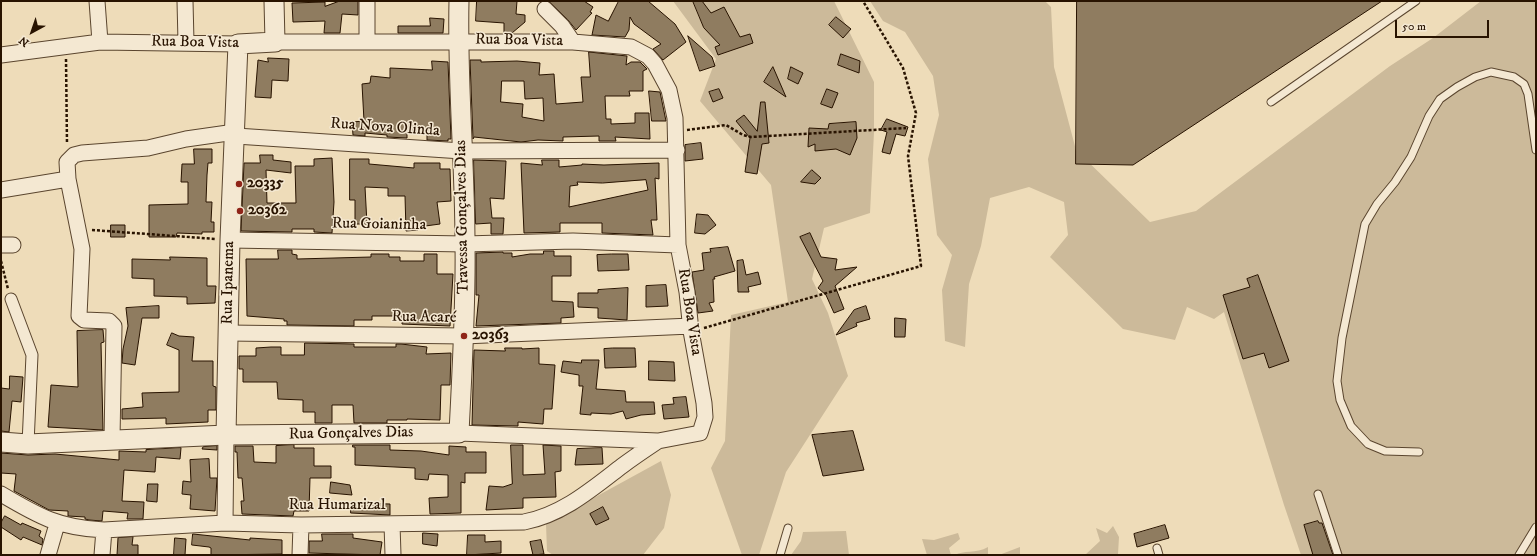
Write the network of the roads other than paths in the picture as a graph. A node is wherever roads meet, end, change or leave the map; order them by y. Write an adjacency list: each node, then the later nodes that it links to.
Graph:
1 (97, 1): 9 (street)
2 (185, 1): 10 (street)
3 (274, 1): 11 (street)
4 (367, 1): 12 (street)
5 (459, 1): 8 (street, Travessa Gonçalves Dias)
6 (1416, 1): 16 (lane)
7 (545, 9): 13 (street)
8 (458, 41): 12 (street, Rua Boa Vista); 13 (street, Rua Boa Vista); 20 (street, Travessa Gonçalves Dias)
9 (100, 42): 10 (street, Rua Boa Vista); 15 (street, Rua Boa Vista)
10 (186, 42): 14 (street, Rua Boa Vista)
11 (275, 42): 12 (street, Rua Boa Vista); 14 (street, Rua Boa Vista)
12 (367, 42)
13 (573, 42): 18 (street, Rua Boa Vista)
14 (238, 44): 17 (street, Rua Ipanema)
15 (1, 55)
16 (1272, 102)
17 (235, 134): 20 (street, Rua Nova Olinda); 21 (street, Rua Nova Olinda); 23 (street, Rua Ipanema)
18 (677, 150): 20 (street, Rua Nova Olinda); 25 (street, Rua Boa Vista)
19 (1536, 150): 37 (lane)
20 (462, 151): 24 (street, Travessa Gonçalves Dias)
21 (68, 179): 22 (street); 33 (street)
22 (1, 190)
23 (230, 240): 24 (street, Rua Goianinha); 28 (street, Rua Ipanema)
24 (465, 244): 25 (street, Rua Goianinha); 29 (street, Travessa Gonçalves Dias)
25 (678, 245): 27 (street, Rua Boa Vista)
26 (11, 299): 36 (street)
27 (691, 328): 29 (street, Rua Acaré); 30 (street, Rua Boa Vista)
28 (228, 333): 29 (street, Rua Acaré); 32 (street, Rua Ipanema)
29 (464, 336): 31 (street, Travessa Gonçalves Dias)
30 (700, 432): 34 (street, Rua Gonçalves Dias)
31 (459, 433): 32 (street, Rua Gonçalves Dias); 34 (street, Rua Gonçalves Dias)
32 (226, 435): 33 (street, Rua Gonçalves Dias); 40 (street, Rua Ipanema)
33 (112, 439): 36 (street, Rua Gonçalves Dias)
34 (658, 441): 42 (street, Rua Humarizal)
35 (1, 442): 36 (street, Rua Gonçalves Dias)
36 (28, 444)
37 (1419, 452)
38 (1, 494): 41 (street, Rua Humarizal)
39 (1318, 494): 52 (lane)
40 (225, 523): 43 (street, Rua Humarizal); 46 (street, Rua Humarizal)
41 (57, 524): 46 (street, Rua Humarizal); 47 (street)
42 (392, 524): 43 (street, Rua Humarizal); 50 (street)
43 (301, 525): 49 (street)
44 (1536, 527): 53 (lane)
45 (788, 528): 51 (lane)
46 (104, 530): 48 (street)
47 (48, 555)
48 (102, 555)
49 (300, 555)
50 (393, 555)
51 (780, 555)
52 (1338, 555)
53 (1519, 555)

